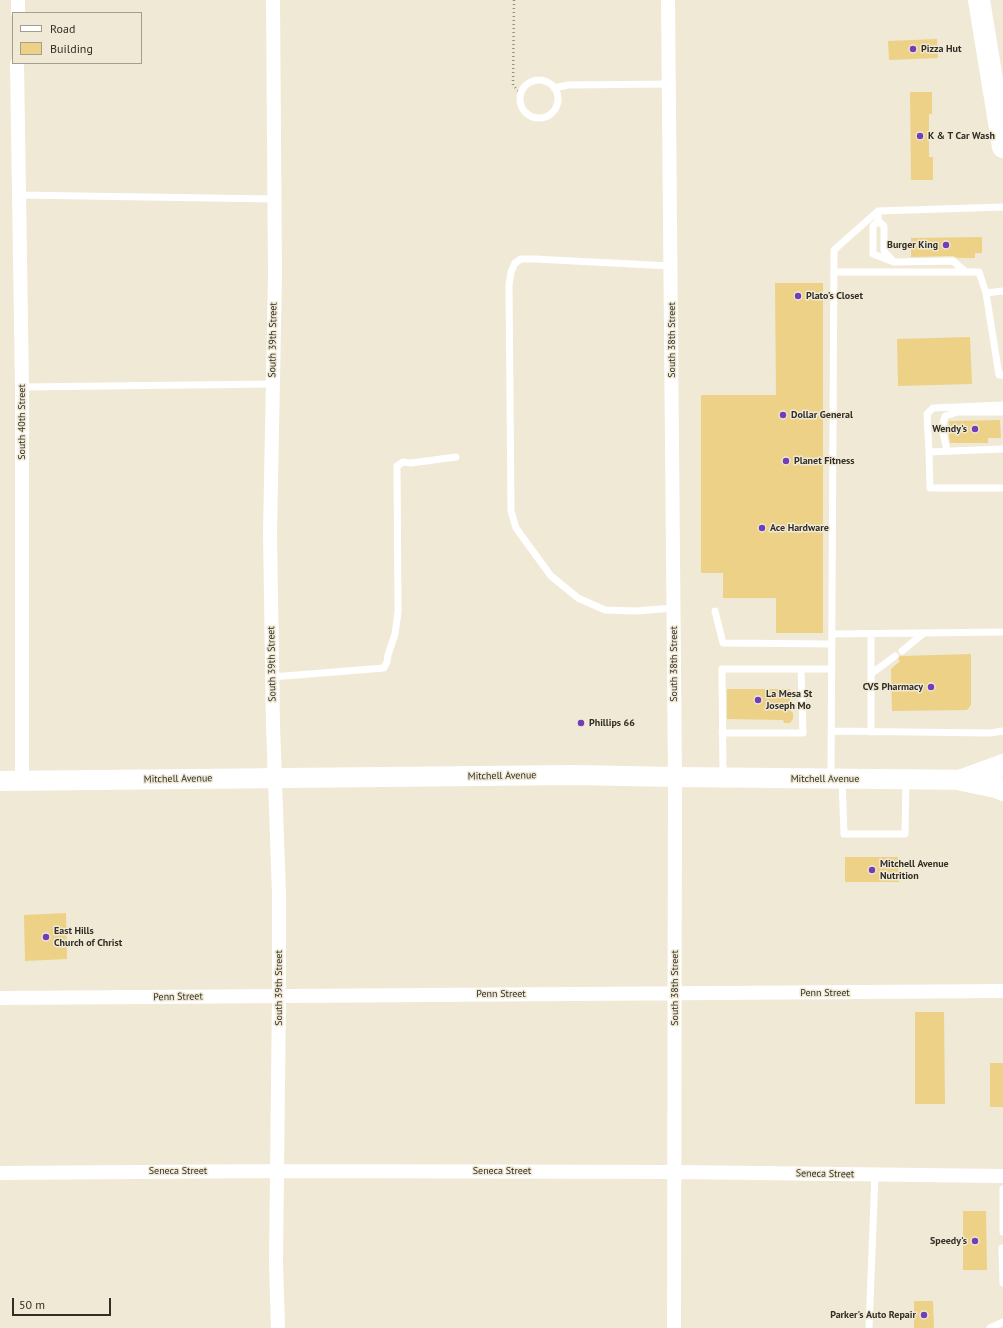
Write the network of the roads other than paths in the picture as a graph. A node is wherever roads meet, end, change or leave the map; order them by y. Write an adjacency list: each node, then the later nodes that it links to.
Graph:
1 (18, 0): 5 (street)
2 (273, 0): 11 (street, South 39th Street)
3 (668, 0): 7 (street, South 38th Street)
4 (979, 0): 9 (main road)
5 (18, 12)
6 (17, 64): 10 (street, South 40th Street)
7 (669, 84): 8 (lane); 16 (street, South 38th Street)
8 (554, 88): 8 (lane)
9 (1003, 147)
10 (18, 195): 11 (lane); 23 (street, South 40th Street)
11 (274, 199): 22 (street, South 39th Street)
12 (1003, 207): 13 (lane)
13 (878, 211): 14 (lane); 17 (lane)
14 (878, 221): 15 (lane); 15 (lane)
15 (894, 262): 18 (lane)
16 (671, 266): 31 (street, South 38th Street); 31 (lane)
17 (834, 272): 18 (lane); 35 (lane)
18 (966, 272): 20 (lane)
19 (1003, 291): 20 (lane)
20 (986, 293): 21 (lane)
21 (1003, 375)
22 (273, 384): 23 (lane); 43 (street, South 39th Street)
23 (22, 387): 57 (street, South 40th Street)
24 (1003, 405): 28 (lane)
25 (1003, 412): 27 (lane)
26 (1003, 449): 27 (lane)
27 (946, 451): 28 (lane)
28 (929, 452): 30 (lane)
29 (456, 457): 43 (lane)
30 (1003, 488)
31 (674, 608): 49 (street, South 38th Street)
32 (715, 611): 37 (lane)
33 (1000, 632): 34 (lane)
34 (925, 633): 36 (lane); 38 (lane)
35 (832, 634): 36 (lane); 37 (lane)
36 (871, 634): 42 (lane)
37 (832, 644): 41 (lane)
38 (902, 651)
39 (895, 656): 42 (lane)
40 (801, 669): 41 (lane); 47 (lane); 47 (lane)
41 (832, 669): 44 (lane)
42 (871, 674): 46 (lane)
43 (272, 677): 50 (street, South 39th Street)
44 (832, 731): 46 (lane); 52 (lane)
45 (1003, 731): 46 (lane)
46 (871, 732)
47 (722, 734): 51 (lane)
48 (1003, 765): 54 (main road)
49 (675, 777): 50 (street, Mitchell Avenue); 51 (street, Mitchell Avenue); 60 (street, South 38th Street)
50 (275, 778): 57 (street, Mitchell Avenue); 61 (street, South 39th Street)
51 (723, 778): 52 (street, Mitchell Avenue)
52 (837, 779): 53 (street, Mitchell Avenue); 53 (lane)
53 (906, 779): 54 (street, Mitchell Avenue)
54 (962, 780): 55 (street, Mitchell Avenue); 58 (main road)
55 (1003, 780)
56 (0, 781): 57 (street, Mitchell Avenue)
57 (22, 781)
58 (1003, 790)
59 (1003, 991): 60 (street, Penn Street)
60 (675, 994): 61 (street, Penn Street); 64 (street, South 38th Street)
61 (279, 996): 62 (street, Penn Street); 63 (street, South 39th Street)
62 (0, 998)
63 (278, 1171): 64 (street, Seneca Street); 65 (street, Seneca Street); 78 (street, South 39th Street)
64 (675, 1172): 66 (street, Seneca Street); 79 (street, South 38th Street)
65 (0, 1173)
66 (875, 1174): 67 (street, Seneca Street); 80 (lane)
67 (1003, 1176)
68 (1003, 1190): 69 (lane)
69 (1003, 1198): 70 (lane)
70 (1003, 1212): 71 (lane)
71 (1003, 1224): 72 (lane)
72 (1003, 1232)
73 (1002, 1248): 74 (lane)
74 (1003, 1257): 75 (lane)
75 (1003, 1269): 76 (lane)
76 (1003, 1283)
77 (1003, 1322): 81 (lane)
78 (278, 1328)
79 (674, 1328)
80 (869, 1328)
81 (990, 1328)

